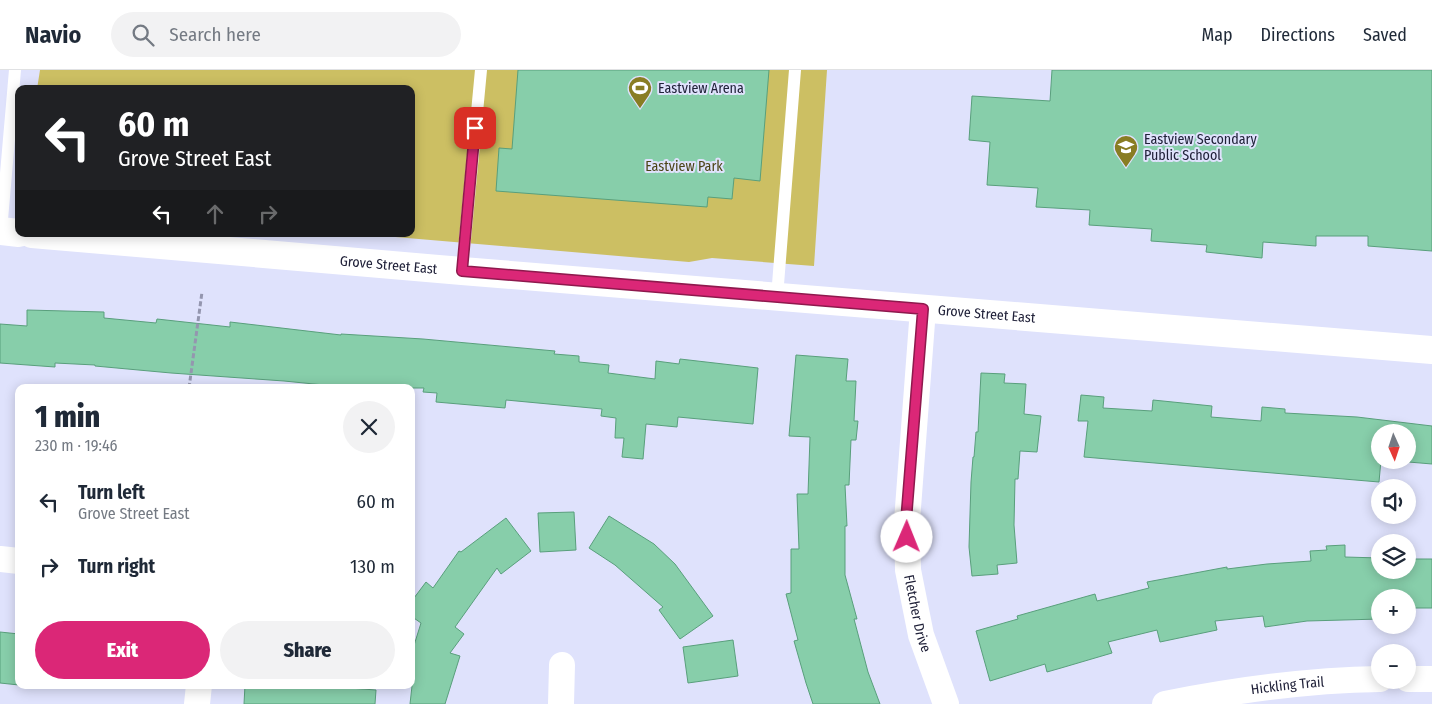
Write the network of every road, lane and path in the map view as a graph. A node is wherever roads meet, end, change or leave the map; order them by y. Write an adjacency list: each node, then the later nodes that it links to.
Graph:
1 (15, 70): 4 (lane)
2 (481, 70): 6 (lane)
3 (795, 70): 8 (lane)
4 (7, 232)
5 (67, 237): 6 (street, Grove Street East)
6 (462, 271): 8 (street, Grove Street East)
7 (202, 292): 11 (path)
8 (777, 297): 9 (street, Grove Street East)
9 (923, 309): 10 (street, Grove Street East); 21 (street, Fletcher Drive)
10 (1432, 350)
11 (190, 384)
12 (0, 559): 13 (street)
13 (15, 561)
14 (562, 665): 20 (street)
15 (1416, 679): 16 (street)
16 (1432, 679)
17 (1371, 680): 22 (street, Hickling Trail)
18 (199, 689): 19 (street)
19 (197, 704)
20 (561, 704)
21 (946, 704)
22 (1165, 704)

